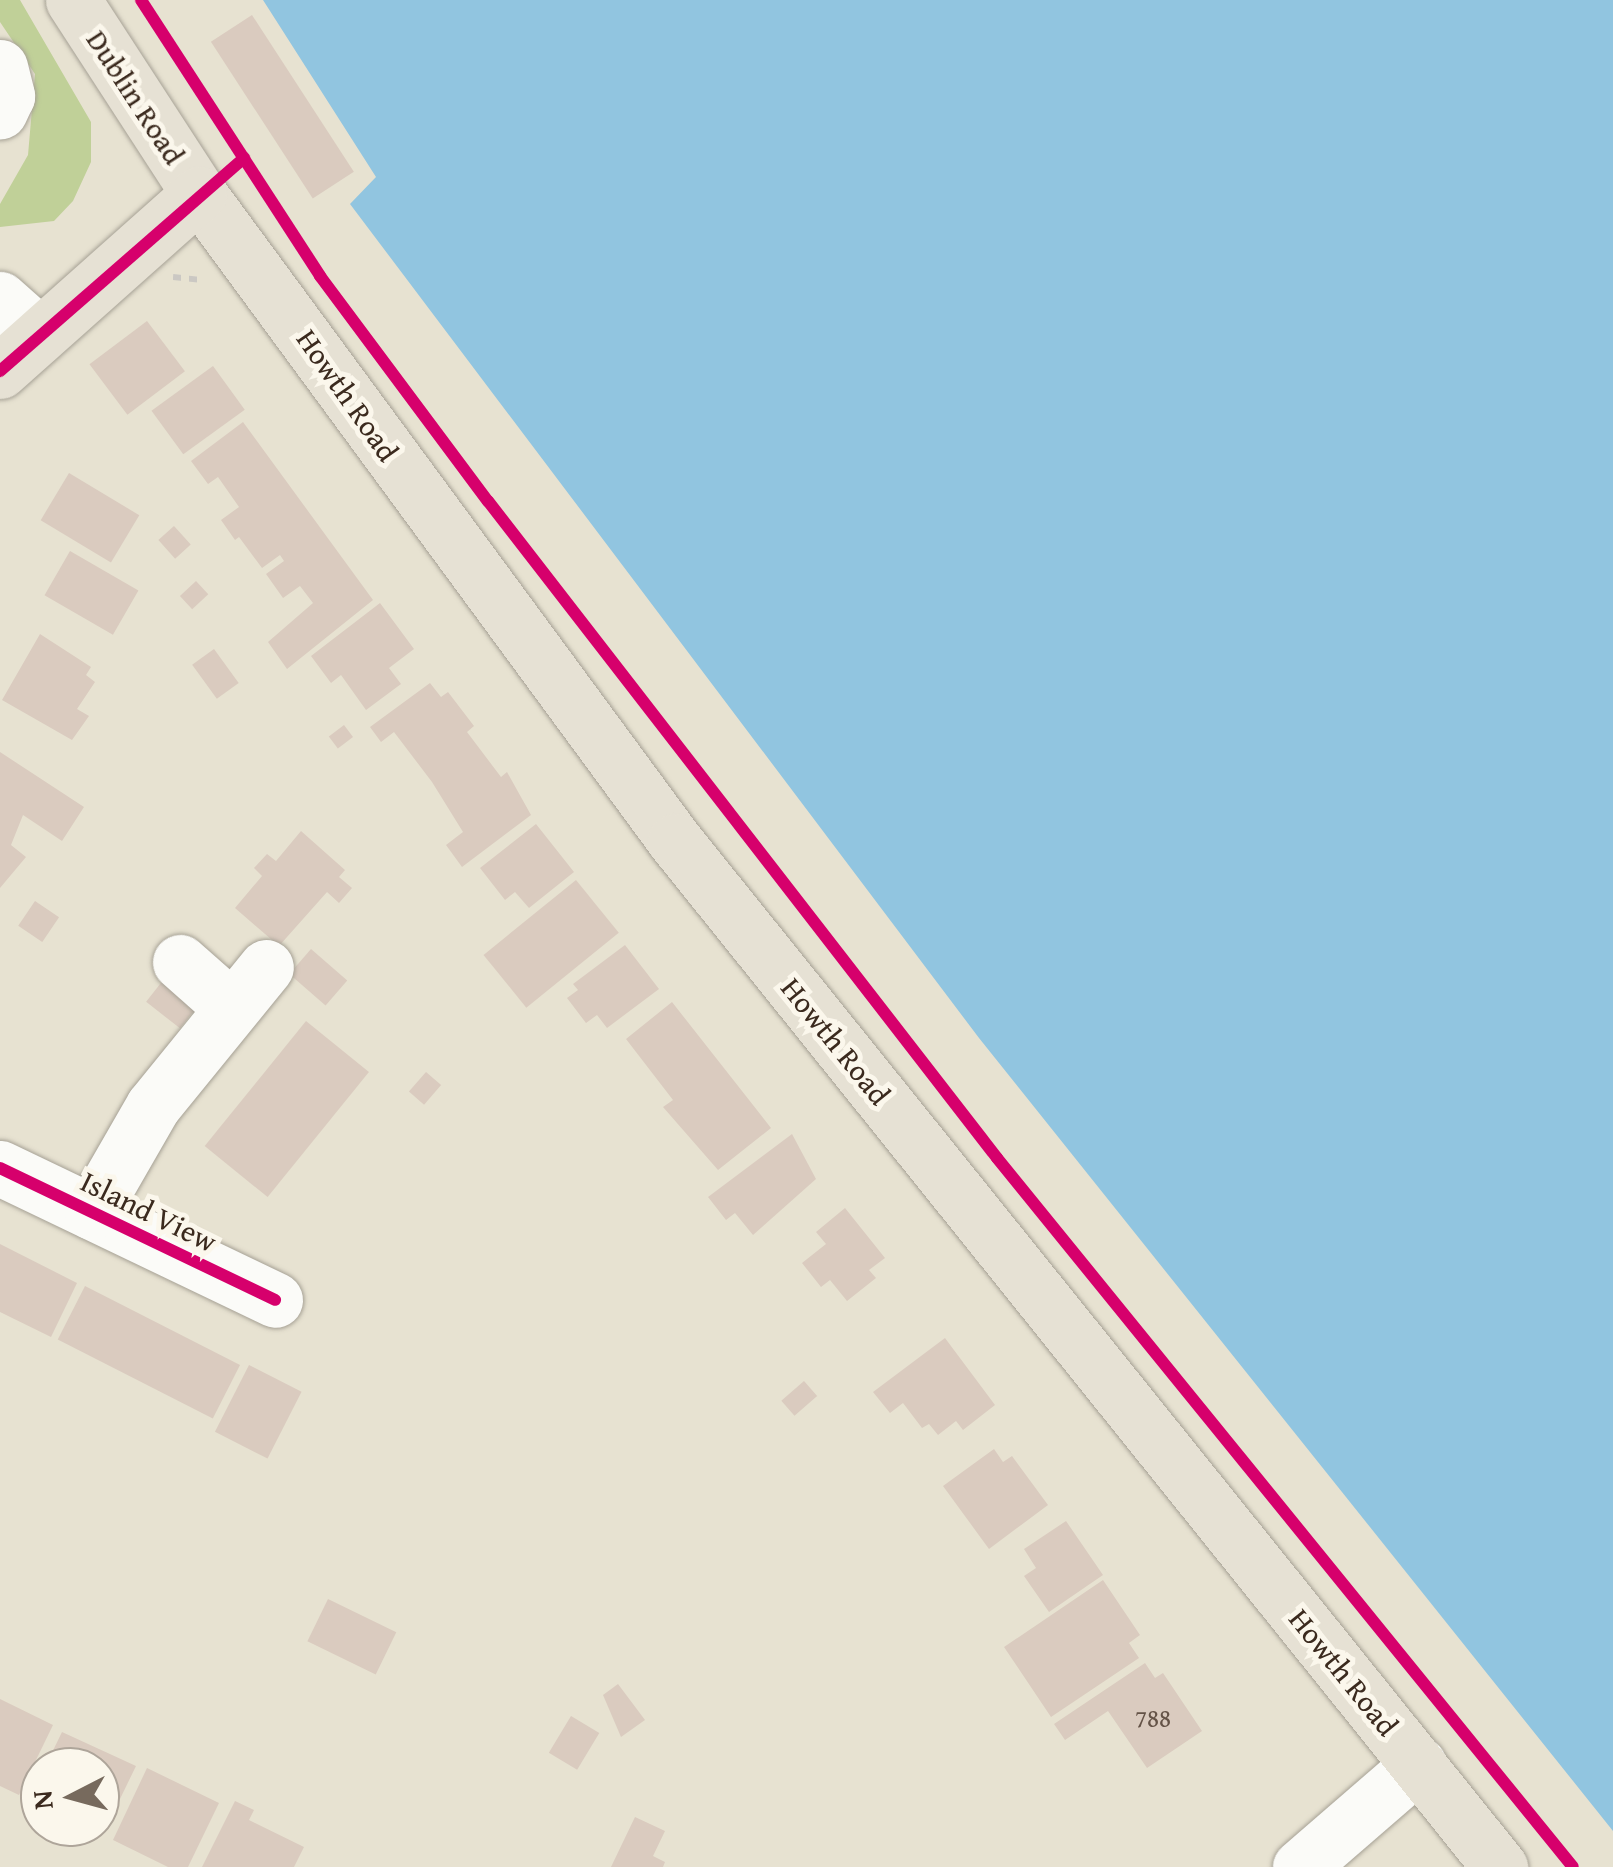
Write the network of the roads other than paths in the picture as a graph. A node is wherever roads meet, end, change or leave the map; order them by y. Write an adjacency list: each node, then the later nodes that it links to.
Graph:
1 (74, 0): 4 (main road, Dublin Road)
2 (0, 66): 3 (street)
3 (0, 111)
4 (199, 194): 5 (main road); 13 (main road, Howth Road)
5 (19, 316): 6 (main road)
6 (0, 372)
7 (180, 962): 9 (street)
8 (266, 967): 9 (street, Island View)
9 (232, 1008): 11 (street, Island View)
10 (0, 1168): 11 (street, Island View)
11 (92, 1212): 12 (street, Island View)
12 (275, 1300)
13 (1419, 1764): 14 (street); 15 (main road, Howth Road)
14 (1300, 1867)
15 (1500, 1867)

